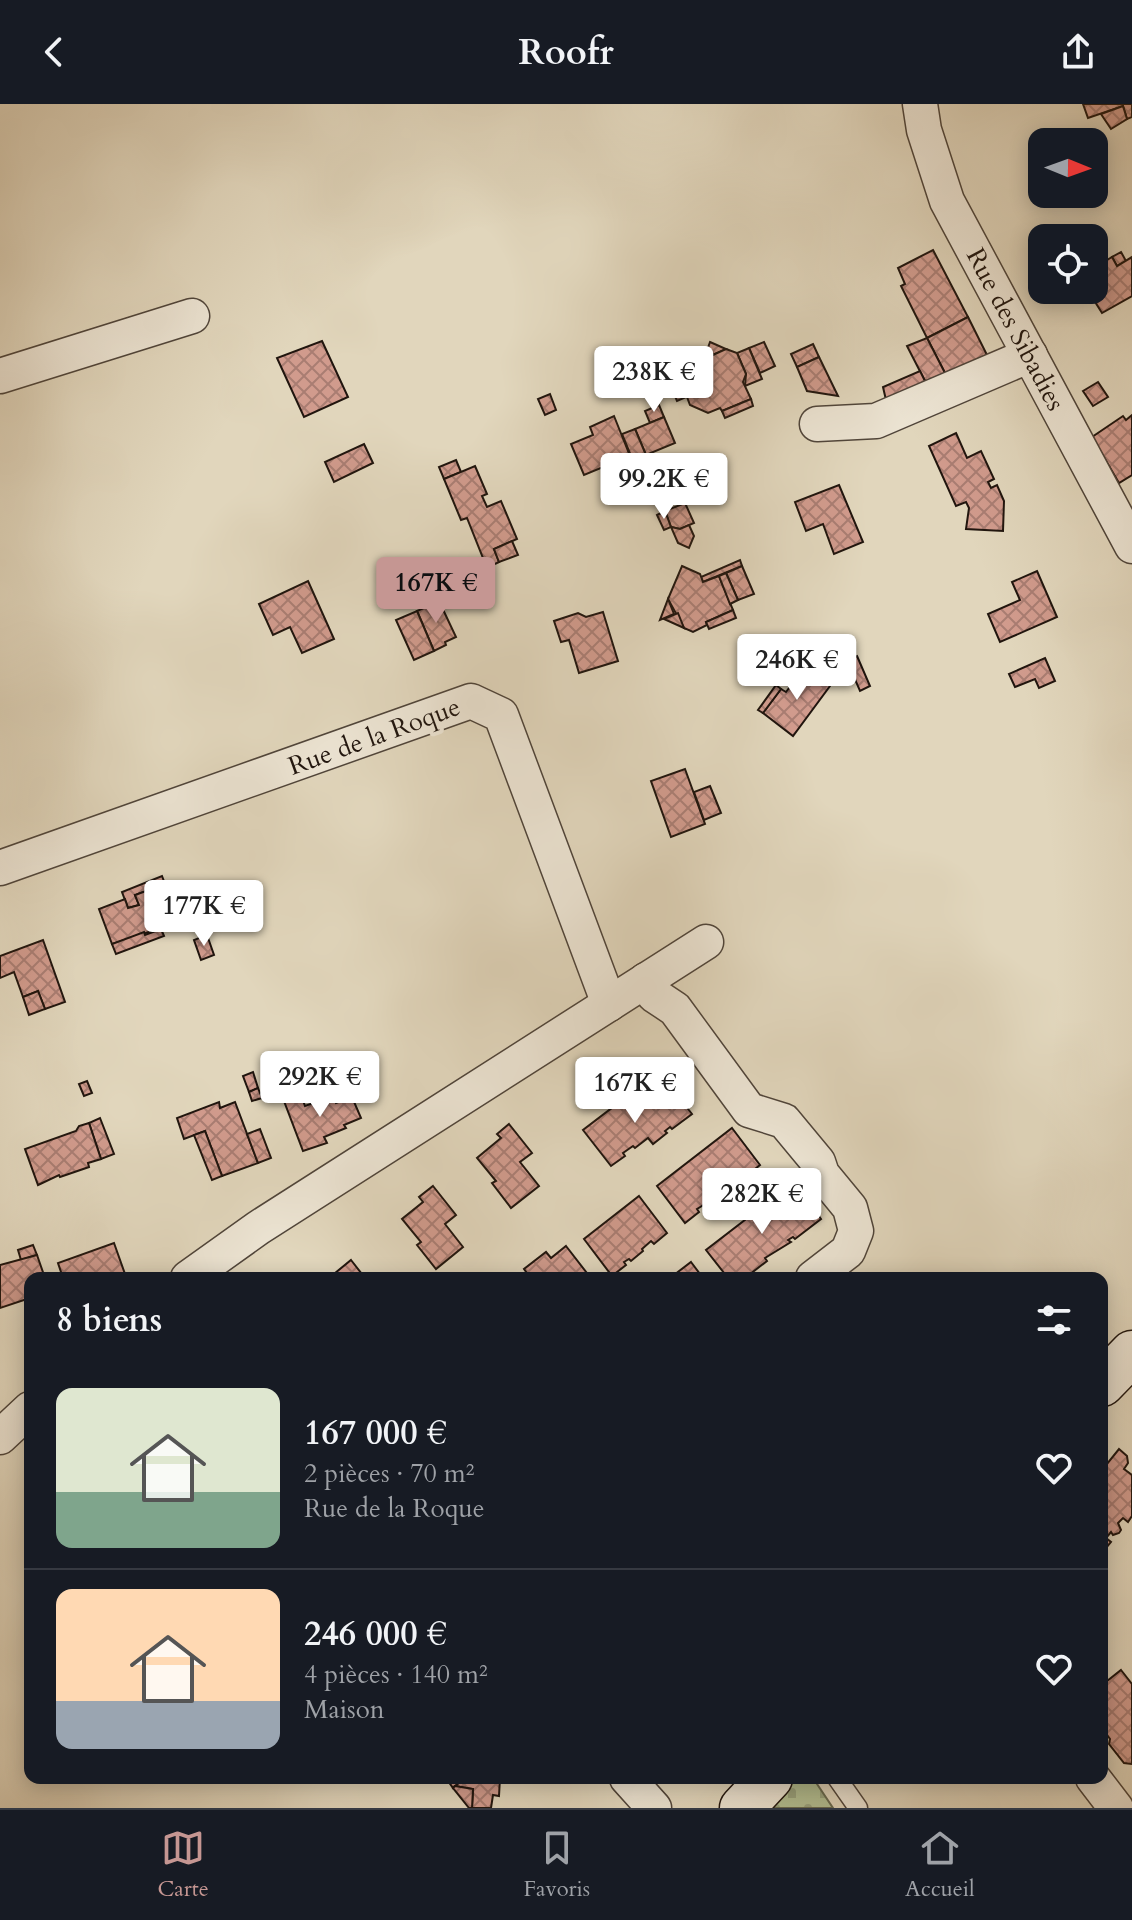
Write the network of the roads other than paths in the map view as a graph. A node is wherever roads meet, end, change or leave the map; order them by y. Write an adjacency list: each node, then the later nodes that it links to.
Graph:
1 (920, 104): 3 (street, Rue des Sibadies)
2 (192, 316): 4 (street)
3 (1030, 355): 5 (street); 6 (street, Rue des Sibadies)
4 (0, 376)
5 (817, 424)
6 (1132, 546)
7 (0, 868): 10 (street, Rue de la Roque)
8 (706, 942): 9 (street)
9 (646, 980): 10 (street); 12 (street)
10 (609, 1004): 11 (street)
11 (196, 1272)
12 (821, 1272)
13 (1132, 1353): 14 (main road)
14 (1108, 1378)
15 (24, 1415): 16 (street)
16 (0, 1437)
17 (632, 1784): 21 (street)
18 (764, 1784): 22 (main road)
19 (841, 1784): 23 (lane)
20 (1098, 1784): 24 (street)
21 (654, 1808)
22 (742, 1808)
23 (858, 1808)
24 (1116, 1808)

